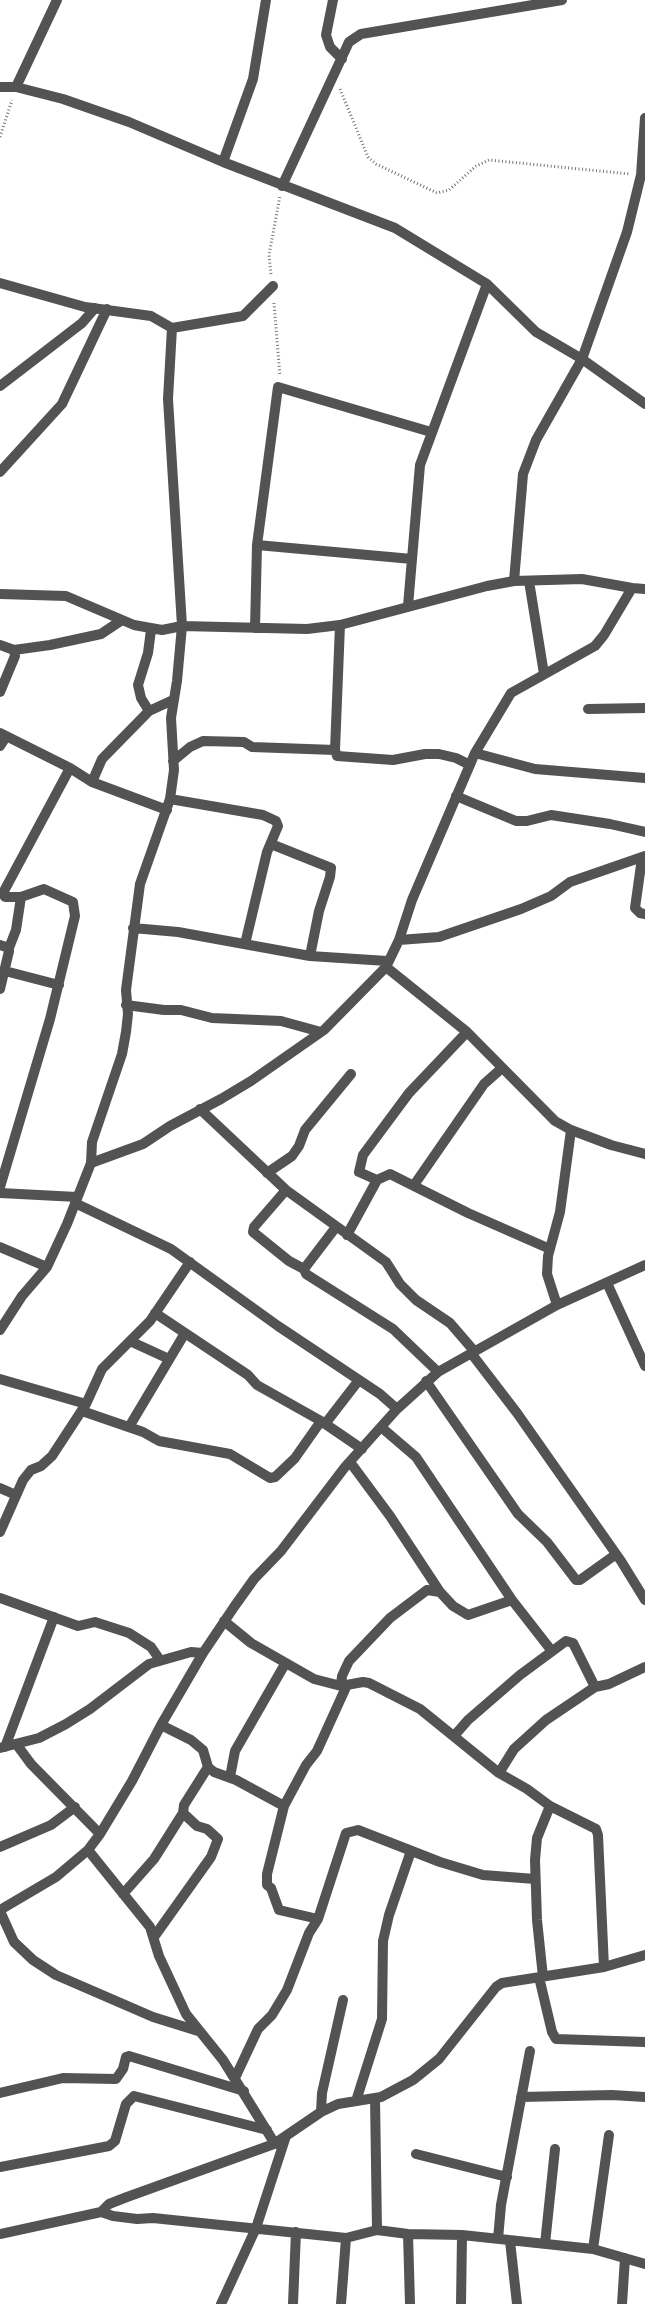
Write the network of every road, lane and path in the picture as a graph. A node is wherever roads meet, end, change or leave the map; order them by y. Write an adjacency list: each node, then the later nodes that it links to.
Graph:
1 (57, 0): 7 (street)
2 (266, 0): 12 (street)
3 (333, 0): 5 (street)
4 (562, 0): 5 (street)
5 (342, 59): 6 (street)
6 (334, 74): 13 (path); 14 (street)
7 (16, 86): 8 (street); 11 (path); 12 (street)
8 (0, 87)
9 (645, 118): 10 (street)
10 (644, 135): 13 (street)
11 (0, 137)
12 (224, 162): 14 (street)
13 (641, 175): 21 (street)
14 (282, 186): 16 (street)
15 (0, 283): 18 (street)
16 (487, 284): 21 (street); 24 (street)
17 (273, 286): 20 (street)
18 (95, 308): 19 (street); 22 (street)
19 (107, 309): 20 (street); 25 (street)
20 (172, 328): 36 (street)
21 (582, 359): 23 (street); 28 (street)
22 (0, 386)
23 (645, 404)
24 (431, 432): 26 (street); 27 (street)
25 (0, 472)
26 (257, 545): 27 (street); 37 (street)
27 (412, 559): 33 (street)
28 (514, 581): 29 (street); 33 (street)
29 (529, 581): 30 (street); 41 (street)
30 (632, 588): 31 (street); 41 (street)
31 (645, 589)
32 (0, 594): 34 (street)
33 (408, 606): 35 (street)
34 (122, 620): 38 (street); 40 (street)
35 (340, 625): 37 (street); 48 (street)
36 (182, 626): 37 (street); 38 (street); 43 (street)
37 (255, 628)
38 (151, 630): 46 (street)
39 (0, 645): 40 (street)
40 (14, 650): 42 (street)
41 (544, 674): 49 (street)
42 (0, 692)
43 (174, 700): 46 (street); 50 (street)
44 (645, 708): 45 (street)
45 (588, 709)
46 (149, 711): 54 (street)
47 (2, 739): 52 (street)
48 (335, 750): 50 (street); 51 (street)
49 (475, 753): 51 (street); 53 (street)
50 (173, 761): 56 (street)
51 (470, 765): 55 (street)
52 (70, 768): 54 (street); 61 (street)
53 (645, 778)
54 (92, 782): 57 (street)
55 (456, 796): 58 (street); 64 (street)
56 (170, 799): 57 (street); 59 (street)
57 (167, 810): 63 (street)
58 (645, 832)
59 (271, 844): 65 (street); 67 (street)
60 (643, 857): 62 (street); 64 (street)
61 (22, 897): 66 (street); 70 (street)
62 (645, 914)
63 (133, 928): 65 (street); 72 (street)
64 (399, 940): 68 (street)
65 (245, 944): 67 (street)
66 (4, 947): 69 (street)
67 (310, 956): 68 (street)
68 (387, 964): 73 (street); 74 (street)
69 (5, 971): 70 (street); 71 (street)
70 (59, 985): 84 (street)
71 (0, 989)
72 (126, 1005): 73 (street); 80 (street)
73 (321, 1032): 77 (street)
74 (467, 1032): 75 (street); 82 (street)
75 (502, 1068): 78 (street); 83 (street)
76 (351, 1074): 81 (street)
77 (200, 1109): 80 (street); 81 (street)
78 (570, 1130): 79 (street); 91 (street)
79 (645, 1154)
80 (91, 1164): 87 (street)
81 (267, 1173): 85 (street)
82 (377, 1180): 83 (street); 89 (street)
83 (414, 1185): 91 (street)
84 (0, 1187)
85 (286, 1190): 88 (street); 95 (street)
86 (0, 1192): 87 (street)
87 (76, 1200): 92 (street); 94 (street)
88 (336, 1227): 89 (street); 95 (street)
89 (346, 1235): 102 (street)
90 (0, 1247): 94 (street)
91 (550, 1249): 97 (street)
92 (190, 1262): 98 (street); 107 (street)
93 (645, 1265): 96 (street)
94 (47, 1267): 99 (street)
95 (304, 1269): 105 (street)
96 (607, 1283): 97 (street); 104 (street)
97 (557, 1305): 102 (street)
98 (155, 1313): 100 (street); 101 (street)
99 (0, 1330)
100 (185, 1333): 103 (street); 111 (street)
101 (132, 1342): 103 (street); 109 (street)
102 (473, 1352): 105 (street); 119 (street)
103 (170, 1358): 112 (street)
104 (645, 1366)
105 (438, 1372): 108 (street)
106 (0, 1380): 109 (street)
107 (359, 1380): 110 (street); 111 (street)
108 (426, 1382): 110 (street); 119 (street)
109 (84, 1408): 112 (street); 117 (street)
110 (397, 1409): 113 (street)
111 (323, 1423): 112 (street); 114 (street)
112 (129, 1427)
113 (381, 1427): 114 (street); 122 (street)
114 (362, 1448): 115 (street)
115 (350, 1462): 120 (street); 125 (street)
116 (0, 1488): 117 (street)
117 (16, 1495): 118 (street)
118 (0, 1532)
119 (615, 1555): 123 (street)
120 (440, 1592): 122 (street); 131 (street)
121 (0, 1598): 124 (street)
122 (512, 1600): 126 (street)
123 (645, 1600)
124 (54, 1617): 128 (street); 136 (street)
125 (224, 1621): 127 (street); 129 (street)
126 (552, 1650): 132 (street); 134 (street)
127 (203, 1653): 128 (street); 133 (street)
128 (160, 1660): 135 (street)
129 (285, 1664): 131 (street); 139 (street)
130 (645, 1667): 132 (street)
131 (344, 1686): 134 (street); 140 (street)
132 (595, 1687): 138 (street)
133 (161, 1725): 137 (street); 144 (street)
134 (454, 1736): 138 (street)
135 (17, 1745): 136 (street); 142 (street)
136 (2, 1748)
137 (208, 1767): 139 (street); 143 (street)
138 (498, 1773): 141 (street)
139 (230, 1777): 140 (street)
140 (284, 1806): 151 (street)
141 (550, 1806): 148 (street); 154 (street)
142 (75, 1807): 144 (street); 145 (street)
143 (183, 1812): 149 (street); 152 (street)
144 (100, 1834): 146 (street)
145 (0, 1847)
146 (88, 1850): 149 (street); 150 (street)
147 (411, 1852): 148 (street); 151 (street); 166 (street)
148 (535, 1879): 155 (street)
149 (123, 1894): 152 (street)
150 (0, 1910): 157 (street)
151 (318, 1919): 160 (street)
152 (154, 1937): 157 (street)
153 (645, 1955): 154 (street)
154 (604, 1967): 155 (street)
155 (541, 1977): 158 (street); 165 (street)
156 (343, 2000): 167 (street)
157 (198, 2031): 160 (street)
158 (645, 2042)
159 (530, 2051): 163 (street)
160 (235, 2078): 161 (street)
161 (244, 2091): 162 (street); 168 (street)
162 (0, 2093)
163 (521, 2097): 164 (street); 175 (street)
164 (645, 2097)
165 (375, 2098): 166 (street); 178 (street)
166 (356, 2101): 167 (street)
167 (321, 2112): 170 (street)
168 (267, 2130): 171 (street); 174 (street)
169 (608, 2135): 187 (street)
170 (286, 2136): 171 (street); 177 (street)
171 (275, 2144): 176 (street)
172 (555, 2149): 186 (street)
173 (416, 2154): 175 (street)
174 (0, 2167)
175 (507, 2176): 184 (street)
176 (101, 2212): 177 (street); 180 (street)
177 (256, 2228): 179 (street); 190 (street)
178 (377, 2230): 181 (street); 183 (street)
179 (296, 2232): 183 (street); 191 (street)
180 (0, 2234)
181 (408, 2234): 182 (street); 193 (street)
182 (462, 2235): 184 (street); 194 (street)
183 (346, 2238): 192 (street)
184 (498, 2239): 185 (street)
185 (510, 2241): 186 (street); 195 (street)
186 (545, 2244): 187 (street)
187 (593, 2249): 188 (street)
188 (625, 2258): 189 (street); 196 (street)
189 (645, 2260)
190 (221, 2304)
191 (293, 2304)
192 (342, 2304)
193 (410, 2304)
194 (461, 2304)
195 (517, 2304)
196 (622, 2304)

